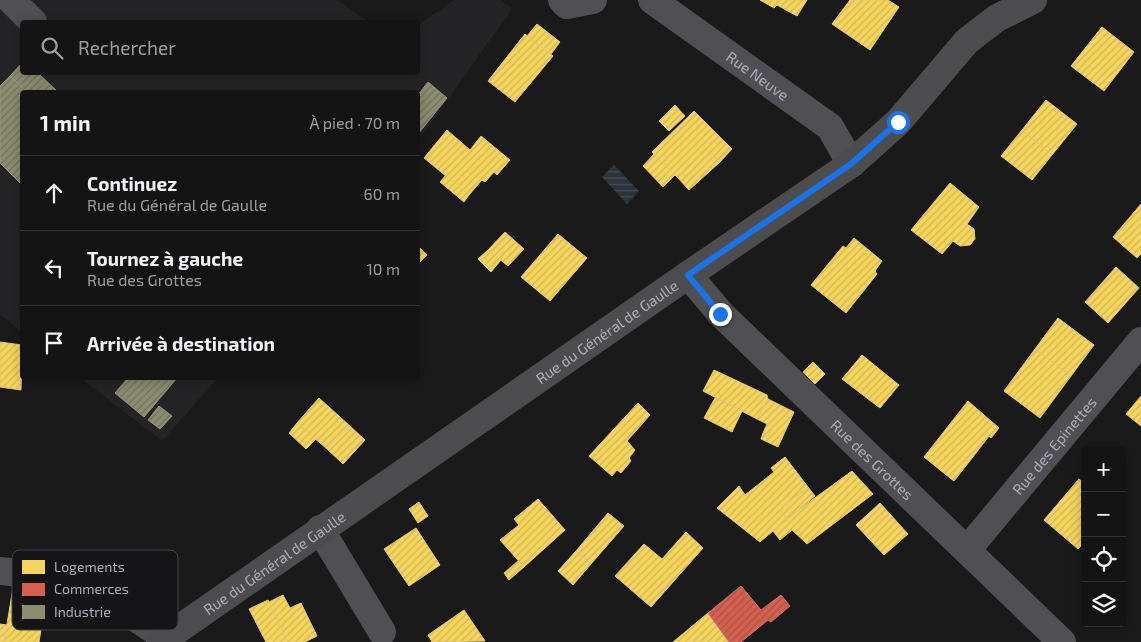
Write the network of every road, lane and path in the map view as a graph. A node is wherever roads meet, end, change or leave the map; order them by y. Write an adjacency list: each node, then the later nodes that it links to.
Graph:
1 (10, 0): 6 (street)
2 (562, 0): 3 (street)
3 (593, 0)
4 (652, 0): 7 (street, Rue Neuve)
5 (1033, 0): 7 (main road, Rue du Général de Gaulle)
6 (31, 20)
7 (851, 164): 8 (main road, Rue du Général de Gaulle)
8 (688, 275): 10 (main road, Rue du Général de Gaulle); 11 (street, Rue des Grottes)
9 (1141, 341): 11 (street, Rue des Epinettes)
10 (320, 530): 12 (main road, Rue du Général de Gaulle); 15 (street)
11 (967, 550): 17 (street, Rue des Grottes)
12 (178, 629)
13 (150, 630): 16 (street)
14 (177, 630): 16 (main road, Rue du Général de Gaulle)
15 (382, 632)
16 (163, 640)
17 (1062, 642)

